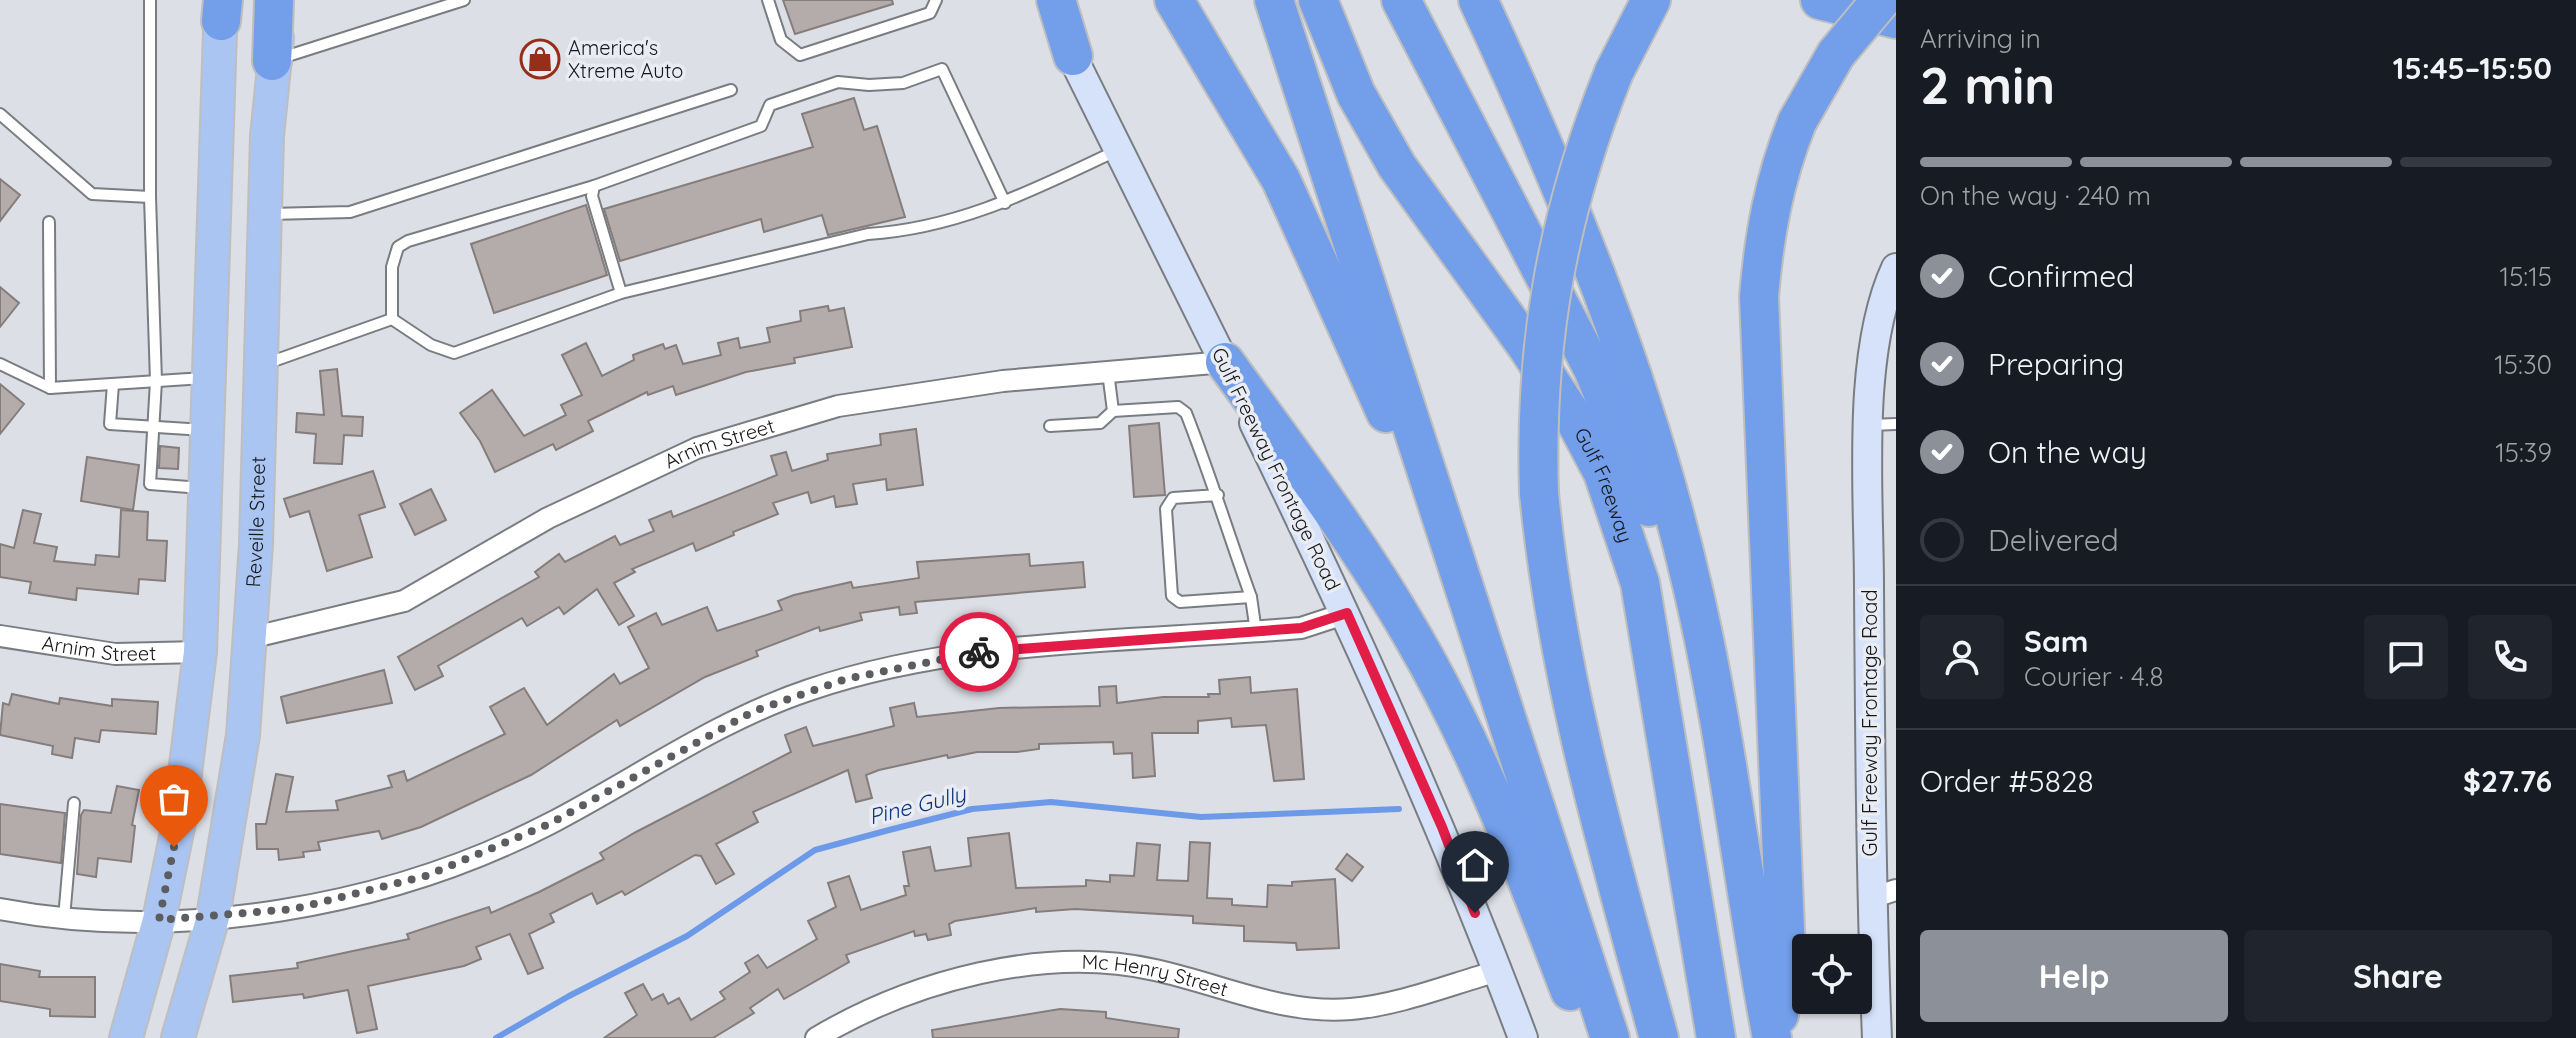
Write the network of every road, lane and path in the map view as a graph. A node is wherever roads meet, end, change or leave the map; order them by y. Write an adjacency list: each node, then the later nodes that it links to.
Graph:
1 (150, 0): 25 (lane)
2 (274, 0): 20 (highway)
3 (285, 0): 20 (main road, Reveille Street)
4 (464, 0): 20 (lane)
5 (768, 0): 6 (lane)
6 (936, 0)
7 (1042, 0): 19 (main road, Gulf Freeway Frontage Road)
8 (1056, 0): 19 (highway)
9 (1174, 0): 47 (highway)
10 (1274, 0): 47 (highway)
11 (1401, 0): 60 (highway)
12 (1651, 0): 68 (highway, bridge)
13 (1820, 0): 18 (highway)
14 (1881, 0): 70 (highway, bridge)
15 (222, 7): 36 (main road)
16 (1482, 8): 60 (highway)
17 (1321, 10): 69 (highway, Gulf Freeway)
18 (1896, 19)
19 (1073, 56): 23 (main road, Gulf Freeway Frontage Road)
20 (272, 61): 27 (main road, Reveille Street)
21 (731, 90): 27 (lane)
22 (0, 114): 25 (lane)
23 (1120, 149): 26 (lane); 32 (main road, Gulf Freeway Frontage Road)
24 (594, 186): 26 (lane); 30 (lane); 31 (lane)
25 (150, 197): 37 (lane)
26 (1005, 203): 30 (lane)
27 (264, 214): 34 (main road, Reveille Street)
28 (49, 222): 39 (lane)
29 (1896, 268): 41 (main road, Gulf Freeway Frontage Road)
30 (621, 293): 31 (lane)
31 (392, 319): 34 (lane)
32 (1225, 362): 35 (street, Arnim Street); 49 (main road, Gulf Freeway Frontage Road); 66 (highway)
33 (0, 364): 39 (lane)
34 (259, 366): 36 (main road); 52 (main road, Reveille Street)
35 (1108, 372): 40 (lane); 52 (street, Arnim Street)
36 (208, 378): 37 (lane); 44 (main road)
37 (156, 381): 38 (lane); 42 (lane)
38 (113, 384): 39 (lane); 42 (lane)
39 (50, 388)
40 (1113, 411): 43 (lane); 46 (lane)
41 (1882, 424): 55 (main road, Gulf Freeway Frontage Road)
42 (153, 426): 44 (lane); 45 (lane)
43 (1050, 426)
44 (206, 431): 45 (main road)
45 (205, 488): 53 (main road)
46 (1218, 495): 48 (lane); 48 (lane)
47 (1454, 564): 67 (highway)
48 (1251, 597): 50 (lane)
49 (1347, 613): 50 (street); 61 (main road, Gulf Freeway Frontage Road)
50 (1256, 632): 57 (street)
51 (0, 636): 53 (street, Arnim Street)
52 (250, 638): 57 (main road, Reveille Street)
53 (200, 652): 59 (main road)
54 (74, 803): 58 (lane)
55 (1884, 894): 71 (main road, Gulf Freeway Frontage Road)
56 (0, 909): 58 (street)
57 (213, 917): 59 (street); 63 (main road, Reveille Street)
58 (64, 918): 59 (street)
59 (159, 920): 62 (main road)
60 (1750, 922): 70 (highway)
61 (1498, 971): 64 (street, Mc Henry Street); 65 (main road, Gulf Freeway Frontage Road)
62 (126, 1038)
63 (178, 1038)
64 (816, 1038)
65 (1523, 1038)
66 (1588, 1038)
67 (1610, 1038)
68 (1659, 1038)
69 (1716, 1038)
70 (1774, 1038)
71 (1877, 1038)

